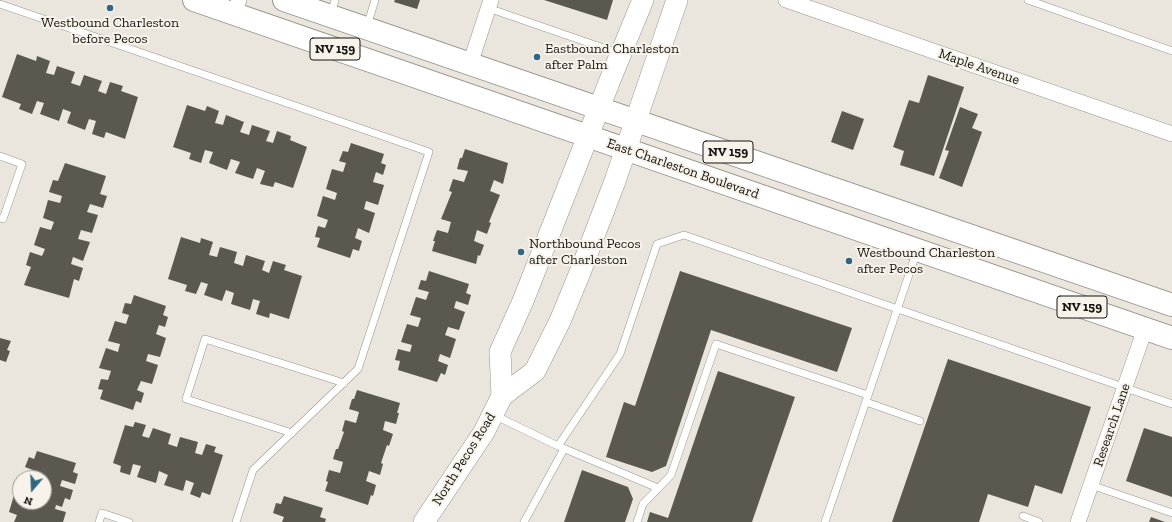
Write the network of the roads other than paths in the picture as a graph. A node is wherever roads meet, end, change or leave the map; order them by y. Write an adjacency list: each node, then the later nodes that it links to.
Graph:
1 (194, 0): 10 (main road, East Charleston Boulevard / NV 159)
2 (284, 0): 11 (main road, East Charleston Boulevard / NV 159)
3 (376, 0): 12 (lane)
4 (644, 0): 14 (main road, North Pecos Road)
5 (677, 0): 18 (main road, North Pecos Road)
6 (1028, 0): 13 (lane)
7 (793, 1): 17 (street, Maple Avenue)
8 (0, 4): 28 (lane)
9 (490, 4): 14 (lane); 15 (street)
10 (237, 7): 16 (main road, East Charleston Boulevard / NV 159)
11 (332, 8): 12 (main road, East Charleston Boulevard / NV 159)
12 (366, 28): 15 (main road, East Charleston Boulevard / NV 159)
13 (1172, 51)
14 (620, 54): 16 (main road, North Pecos Road)
15 (470, 64): 16 (main road, East Charleston Boulevard / NV 159)
16 (594, 122): 18 (main road, East Charleston Boulevard / NV 159); 18 (main road, East Charleston Boulevard / NV 159); 32 (main road, North Pecos Road)
17 (1172, 134)
18 (631, 135): 21 (main road, East Charleston Boulevard / NV 159); 22 (main road, East Charleston Boulevard / NV 159); 32 (main road, North Pecos Road)
19 (0, 156): 20 (lane)
20 (0, 218)
21 (917, 250): 23 (main road, East Charleston Boulevard / NV 159); 25 (lane)
22 (1029, 256): 23 (main road); 24 (main road, East Charleston Boulevard / NV 159)
23 (1019, 285): 26 (main road, East Charleston Boulevard / NV 159)
24 (1172, 305)
25 (897, 309): 29 (lane); 30 (lane); 35 (lane)
26 (1145, 328): 27 (main road, East Charleston Boulevard / NV 159); 29 (street, Research Lane)
27 (1172, 338)
28 (344, 383): 34 (lane); 34 (lane)
29 (1124, 388): 31 (lane); 36 (street, Research Lane)
30 (867, 398): 33 (lane); 37 (lane); 46 (lane)
31 (1172, 404)
32 (498, 405): 35 (lane); 43 (main road, North Pecos Road)
33 (920, 421)
34 (292, 433): 42 (lane)
35 (561, 448): 37 (lane); 44 (lane)
36 (1091, 485): 38 (lane); 48 (street, Research Lane)
37 (658, 488): 45 (lane)
38 (1172, 513)
39 (1022, 516): 47 (lane)
40 (99, 522): 41 (lane)
41 (129, 522)
42 (236, 522)
43 (424, 522)
44 (524, 522)
45 (637, 522)
46 (825, 522)
47 (1039, 522)
48 (1078, 522)

